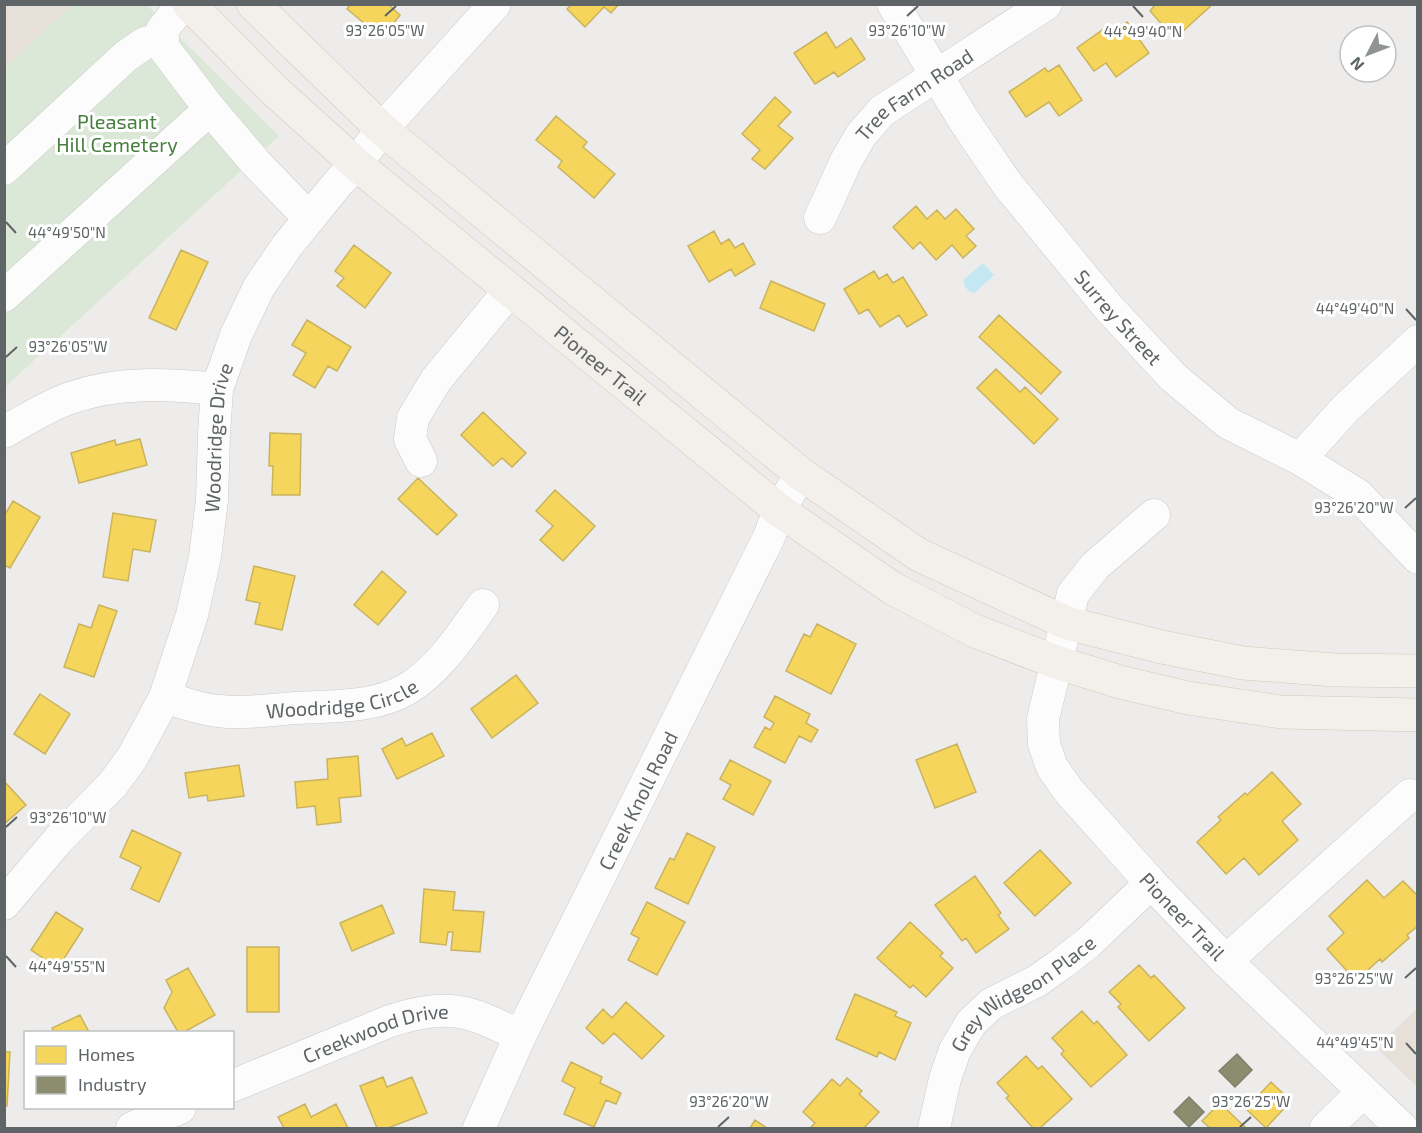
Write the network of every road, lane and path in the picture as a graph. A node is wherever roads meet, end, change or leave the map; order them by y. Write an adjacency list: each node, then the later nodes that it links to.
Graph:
1 (183, 4): 7 (street)
2 (189, 4): 11 (main road, Pioneer Trail)
3 (254, 4): 10 (main road)
4 (495, 4): 10 (street, Woodridge Drive)
5 (893, 4): 8 (street, Surrey Street)
6 (1047, 4): 8 (street, Tree Farm Road)
7 (163, 38): 9 (street); 12 (street)
8 (936, 76): 14 (street, Tree Farm Road); 20 (street, Surrey Street)
9 (210, 109): 13 (street); 16 (street)
10 (382, 129): 11 (street, Woodridge Drive); 22 (main road)
11 (356, 164): 13 (street, Woodridge Drive); 15 (main road, Pioneer Trail)
12 (4, 169)
13 (309, 218): 18 (street, Woodridge Drive)
14 (820, 219)
15 (510, 291): 21 (street); 23 (main road, Pioneer Trail)
16 (4, 296)
17 (1418, 341): 20 (street)
18 (217, 389): 19 (street); 30 (street, Woodridge Drive)
19 (4, 432)
20 (1300, 459): 25 (street, Surrey Street)
21 (421, 461)
22 (801, 474): 23 (street, Creek Knoll Road); 27 (main road)
23 (779, 510): 28 (main road, Pioneer Trail); 36 (street, Creek Knoll Road)
24 (1154, 515): 27 (street, Pioneer Trail)
25 (1418, 558)
26 (483, 605): 30 (street, Woodridge Circle)
27 (1067, 622): 28 (street, Pioneer Trail); 29 (main road)
28 (1056, 662): 31 (main road, Pioneer Trail); 33 (street, Pioneer Trail)
29 (1418, 671)
30 (165, 698): 34 (street, Woodridge Drive)
31 (1418, 715)
32 (1410, 795): 35 (street)
33 (1151, 883): 35 (street, Pioneer Trail); 42 (street, Grey Widgeon Place)
34 (4, 904)
35 (1226, 961): 38 (street, Pioneer Trail)
36 (520, 1036): 37 (street, Creekwood Drive); 41 (street, Creek Knoll Road)
37 (234, 1085)
38 (1363, 1092): 43 (street); 44 (street, Pioneer Trail)
39 (175, 1109): 40 (street)
40 (132, 1128)
41 (479, 1128)
42 (934, 1128)
43 (1326, 1128)
44 (1402, 1128)

